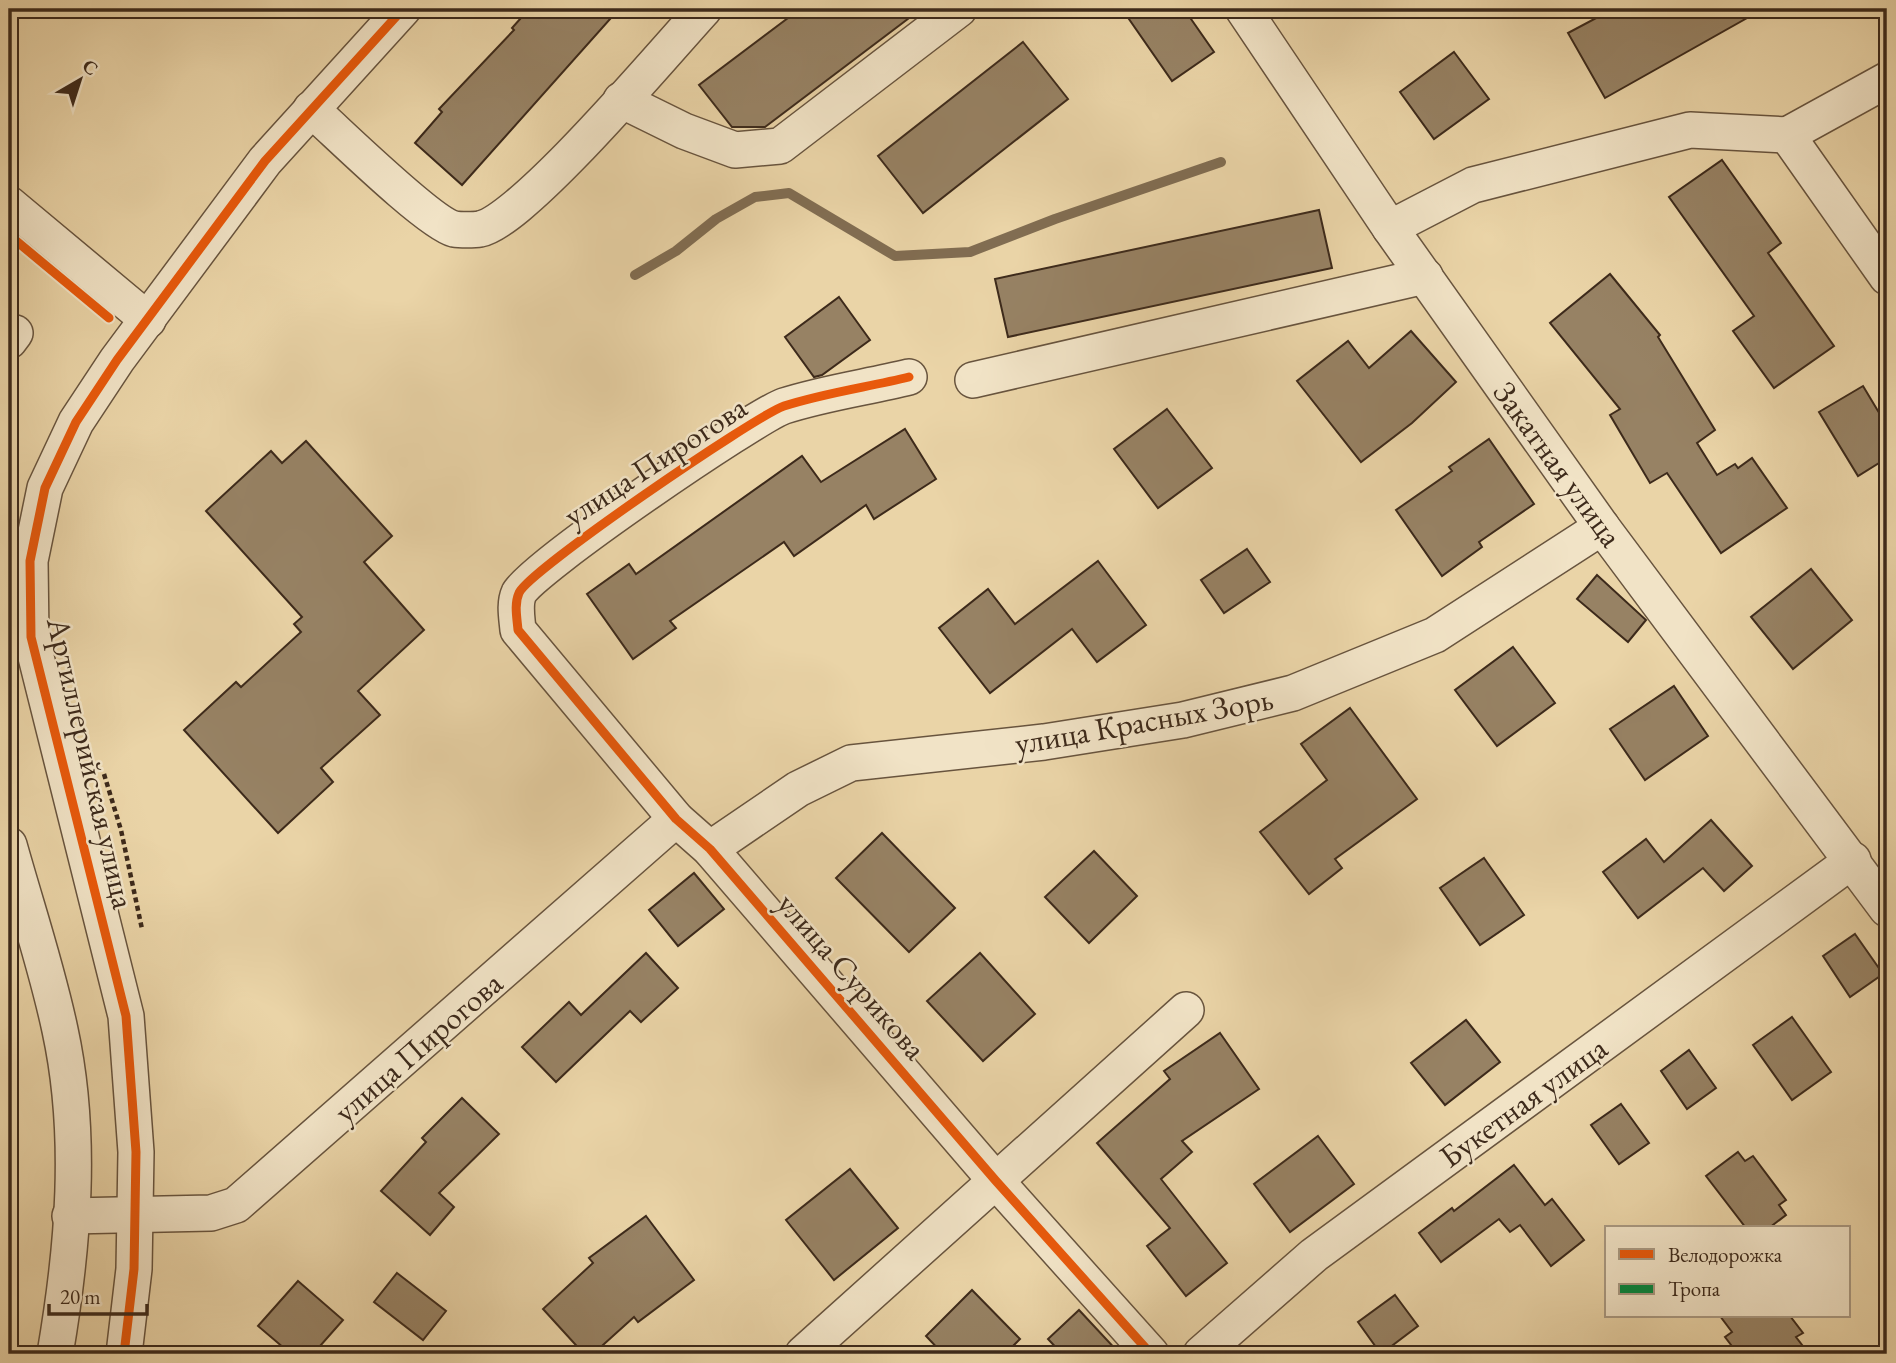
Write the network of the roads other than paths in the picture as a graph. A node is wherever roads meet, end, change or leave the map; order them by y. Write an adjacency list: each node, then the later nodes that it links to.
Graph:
1 (403, 9): 7 (street, Артиллерийская улица)
2 (704, 9): 6 (street)
3 (959, 9): 6 (street)
4 (1243, 9): 10 (street, Закатная улица)
5 (1887, 80): 8 (street)
6 (621, 100): 7 (street)
7 (311, 109): 13 (street, Артиллерийская улица)
8 (1787, 135): 10 (street); 12 (street)
9 (9, 204): 13 (street)
10 (1390, 228): 11 (street, Закатная улица)
11 (1425, 276): 15 (street); 17 (street, Закатная улица)
12 (1887, 277)
13 (148, 320): 16 (street, Артиллерийская улица)
14 (909, 377): 18 (street, улица Пирогова)
15 (973, 380)
16 (23, 523): 27 (street, Артиллерийская улица)
17 (1602, 527): 21 (street, улица Красных Зорь); 22 (street, Закатная улица)
18 (518, 630): 19 (street, улица Сурикова)
19 (676, 819): 21 (street, улица Сурикова); 27 (street, улица Пирогова)
20 (9, 845): 26 (street)
21 (710, 849): 25 (street, улица Сурикова)
22 (1853, 860): 23 (street, Закатная улица); 32 (street, Букетная улица)
23 (1887, 909)
24 (1186, 1010): 25 (street)
25 (996, 1181): 30 (street); 31 (street, улица Сурикова)
26 (70, 1216): 27 (street, улица Пирогова); 28 (street)
27 (134, 1216): 29 (street, Артиллерийская улица)
28 (55, 1354)
29 (124, 1354)
30 (803, 1354)
31 (1151, 1354)
32 (1201, 1354)

